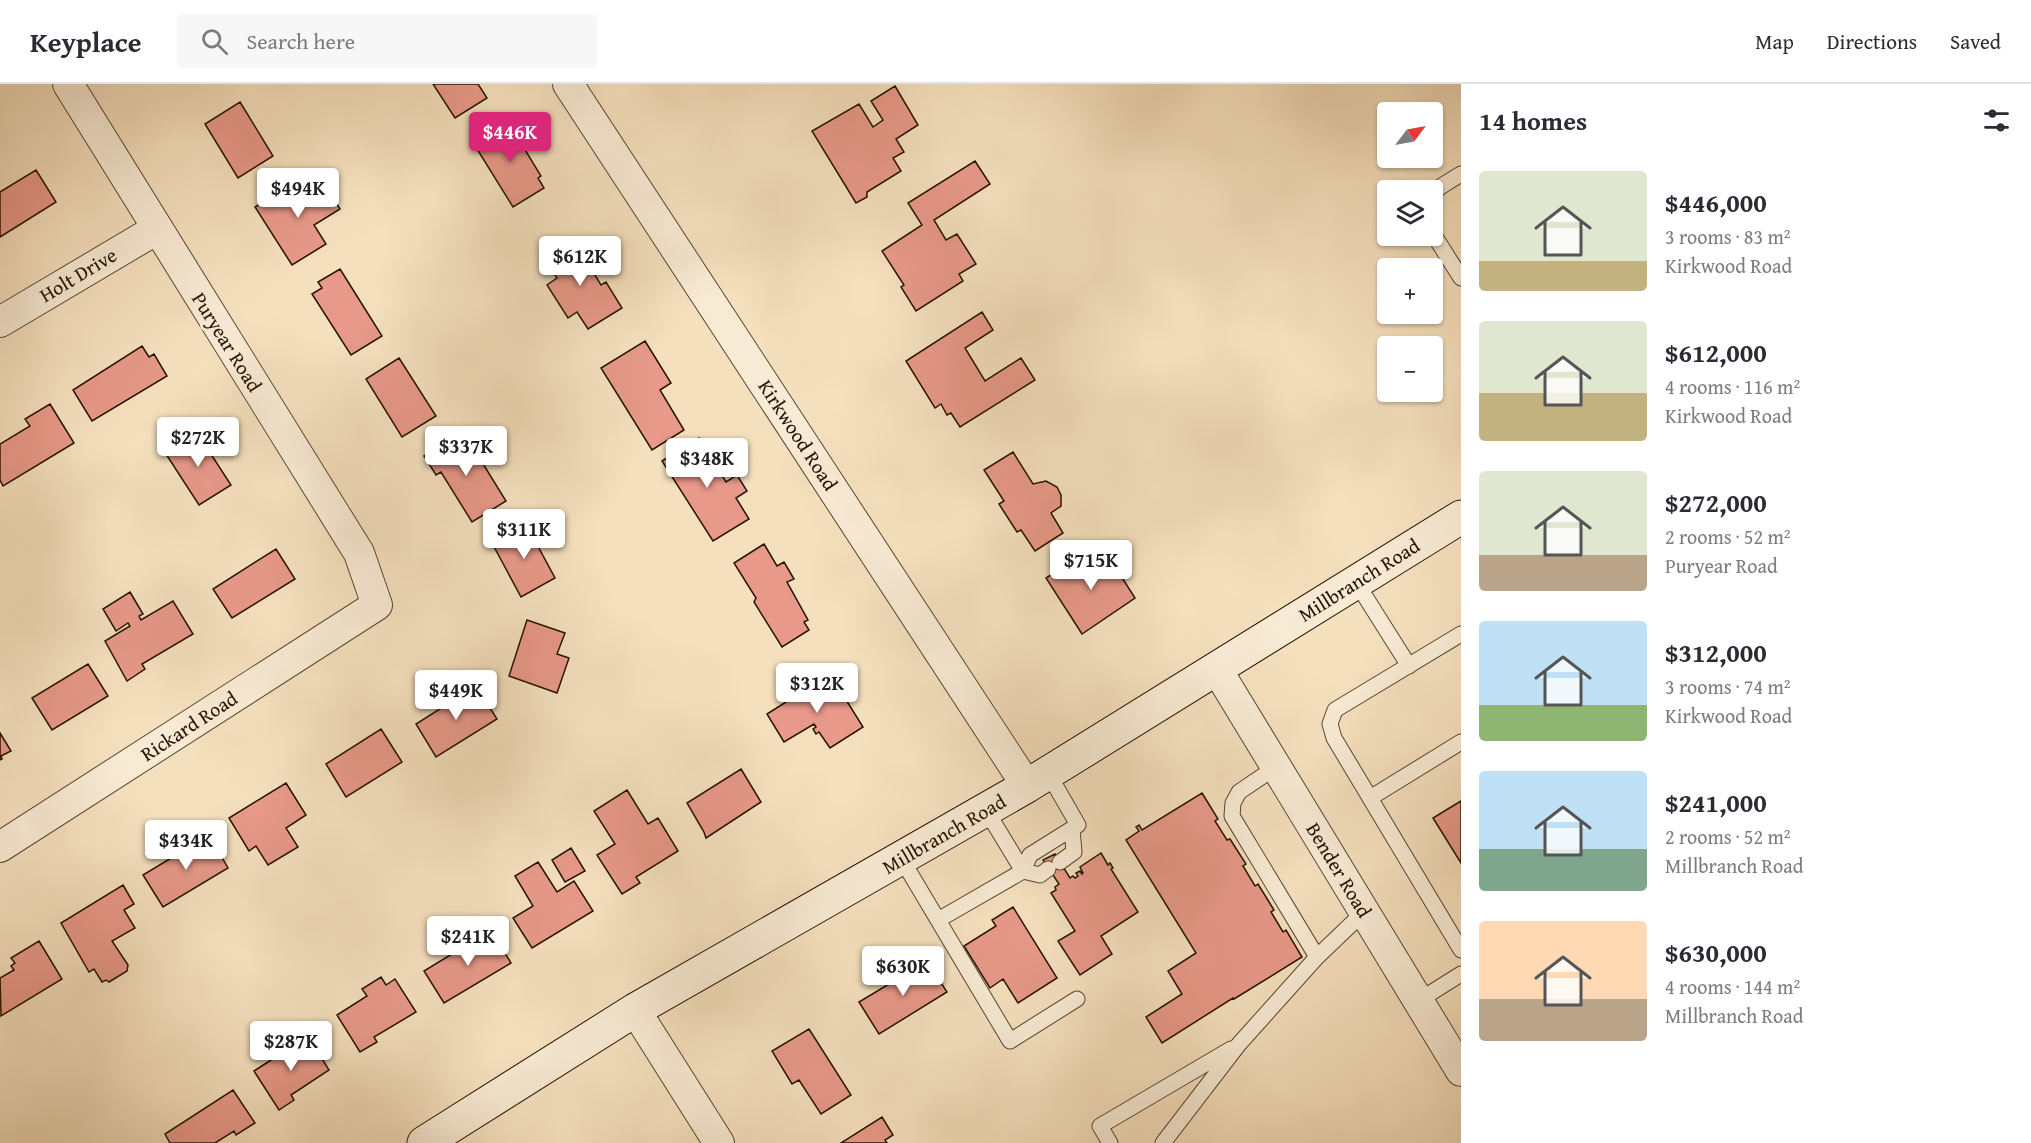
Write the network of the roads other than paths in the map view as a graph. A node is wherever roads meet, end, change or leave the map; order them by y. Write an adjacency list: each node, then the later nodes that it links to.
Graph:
1 (68, 84): 5 (street, Puryear Road)
2 (568, 84): 17 (street, Kirkwood Road)
3 (1461, 174): 4 (lane)
4 (1443, 185)
5 (157, 229): 8 (street, Holt Drive); 11 (street, Puryear Road)
6 (1442, 246): 7 (lane)
7 (1459, 271)
8 (0, 322)
9 (1461, 517): 10 (main road, Millbranch Road)
10 (1356, 582): 13 (lane); 14 (main road, Millbranch Road)
11 (377, 604): 21 (street, Rickard Road)
12 (1461, 634): 13 (lane)
13 (1409, 666): 18 (lane)
14 (1216, 668): 16 (street, Bender Road); 17 (main road, Millbranch Road)
15 (1461, 742): 18 (lane)
16 (1276, 767): 24 (street, Bender Road); 27 (lane)
17 (1038, 779): 19 (main road, Millbranch Road); 20 (lane)
18 (1370, 798): 26 (lane)
19 (986, 810): 22 (main road, Millbranch Road); 23 (lane)
20 (1072, 829): 23 (lane); 23 (lane)
21 (0, 847)
22 (900, 858): 25 (lane); 31 (main road, Millbranch Road)
23 (1023, 871): 25 (lane)
24 (1364, 912): 27 (lane); 30 (street, Bender Road)
25 (938, 920): 29 (lane)
26 (1461, 950)
27 (1317, 957): 32 (lane)
28 (1461, 974): 30 (lane)
29 (1077, 999)
30 (1418, 1001): 33 (street, Bender Road)
31 (635, 1010): 34 (main road, Millbranch Road); 35 (street)
32 (1239, 1044): 36 (lane); 37 (lane)
33 (1461, 1071)
34 (423, 1143)
35 (719, 1143)
36 (1110, 1143)
37 (1163, 1143)

